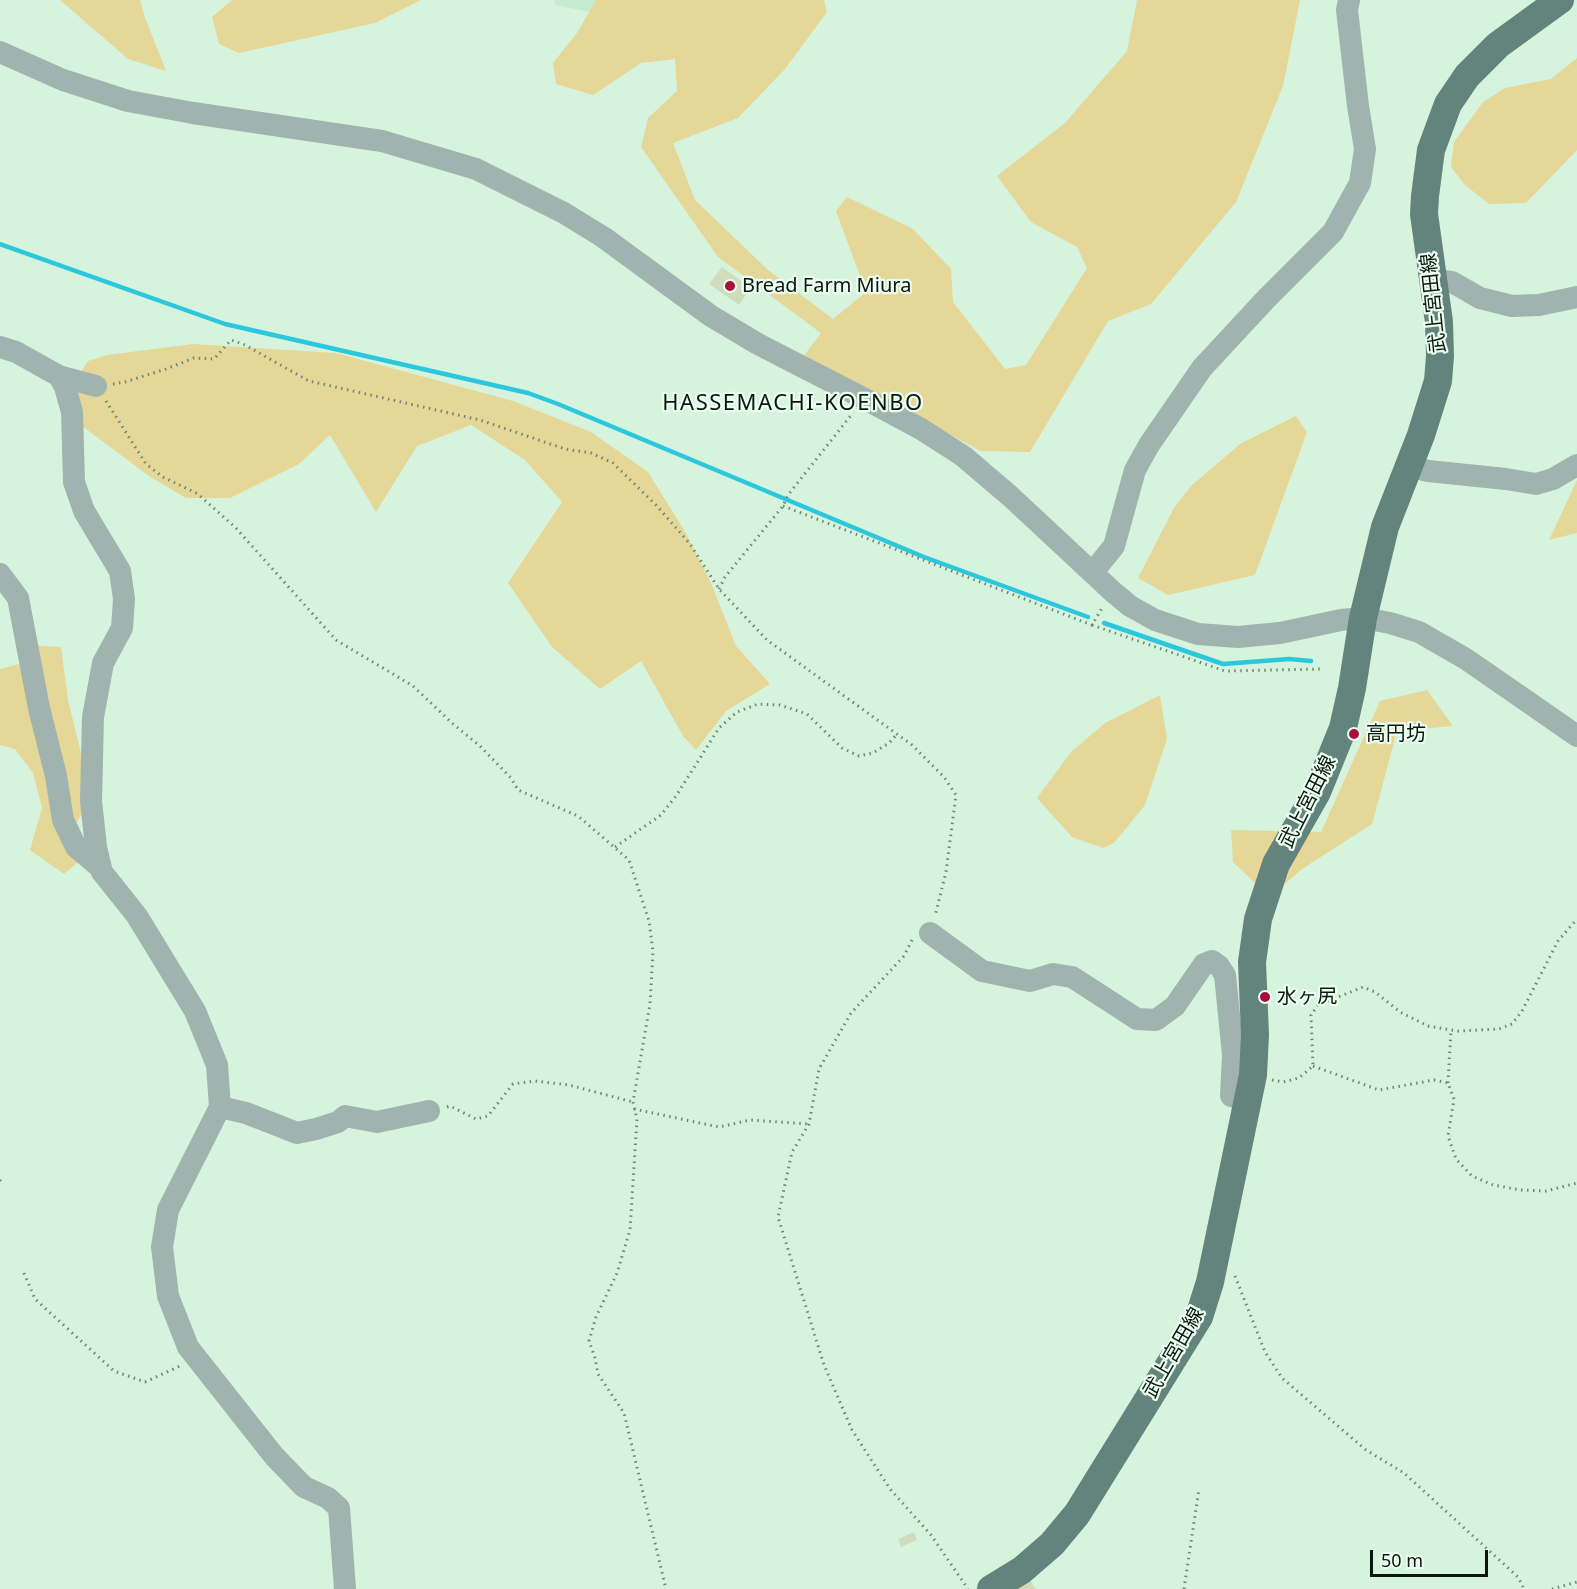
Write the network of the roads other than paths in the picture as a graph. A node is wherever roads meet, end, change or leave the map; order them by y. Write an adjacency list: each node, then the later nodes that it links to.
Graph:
1 (1349, 0): 11 (street)
2 (1560, 0): 4 (main road, 武上宮田線)
3 (0, 52): 11 (street)
4 (1433, 279): 5 (street); 10 (main road, 武上宮田線)
5 (1577, 297)
6 (0, 347): 7 (street)
7 (59, 376): 8 (street); 15 (street)
8 (96, 386)
9 (1577, 465): 10 (street)
10 (1409, 466): 13 (main road, 武上宮田線)
11 (1092, 572): 13 (street)
12 (0, 574): 15 (street)
13 (1363, 618): 14 (street); 17 (main road, 武上宮田線)
14 (1577, 736)
15 (101, 868): 18 (street)
16 (930, 933): 17 (street)
17 (1251, 1087): 21 (main road, 武上宮田線)
18 (220, 1107): 19 (street); 20 (street)
19 (429, 1111)
20 (345, 1589)
21 (991, 1589)

